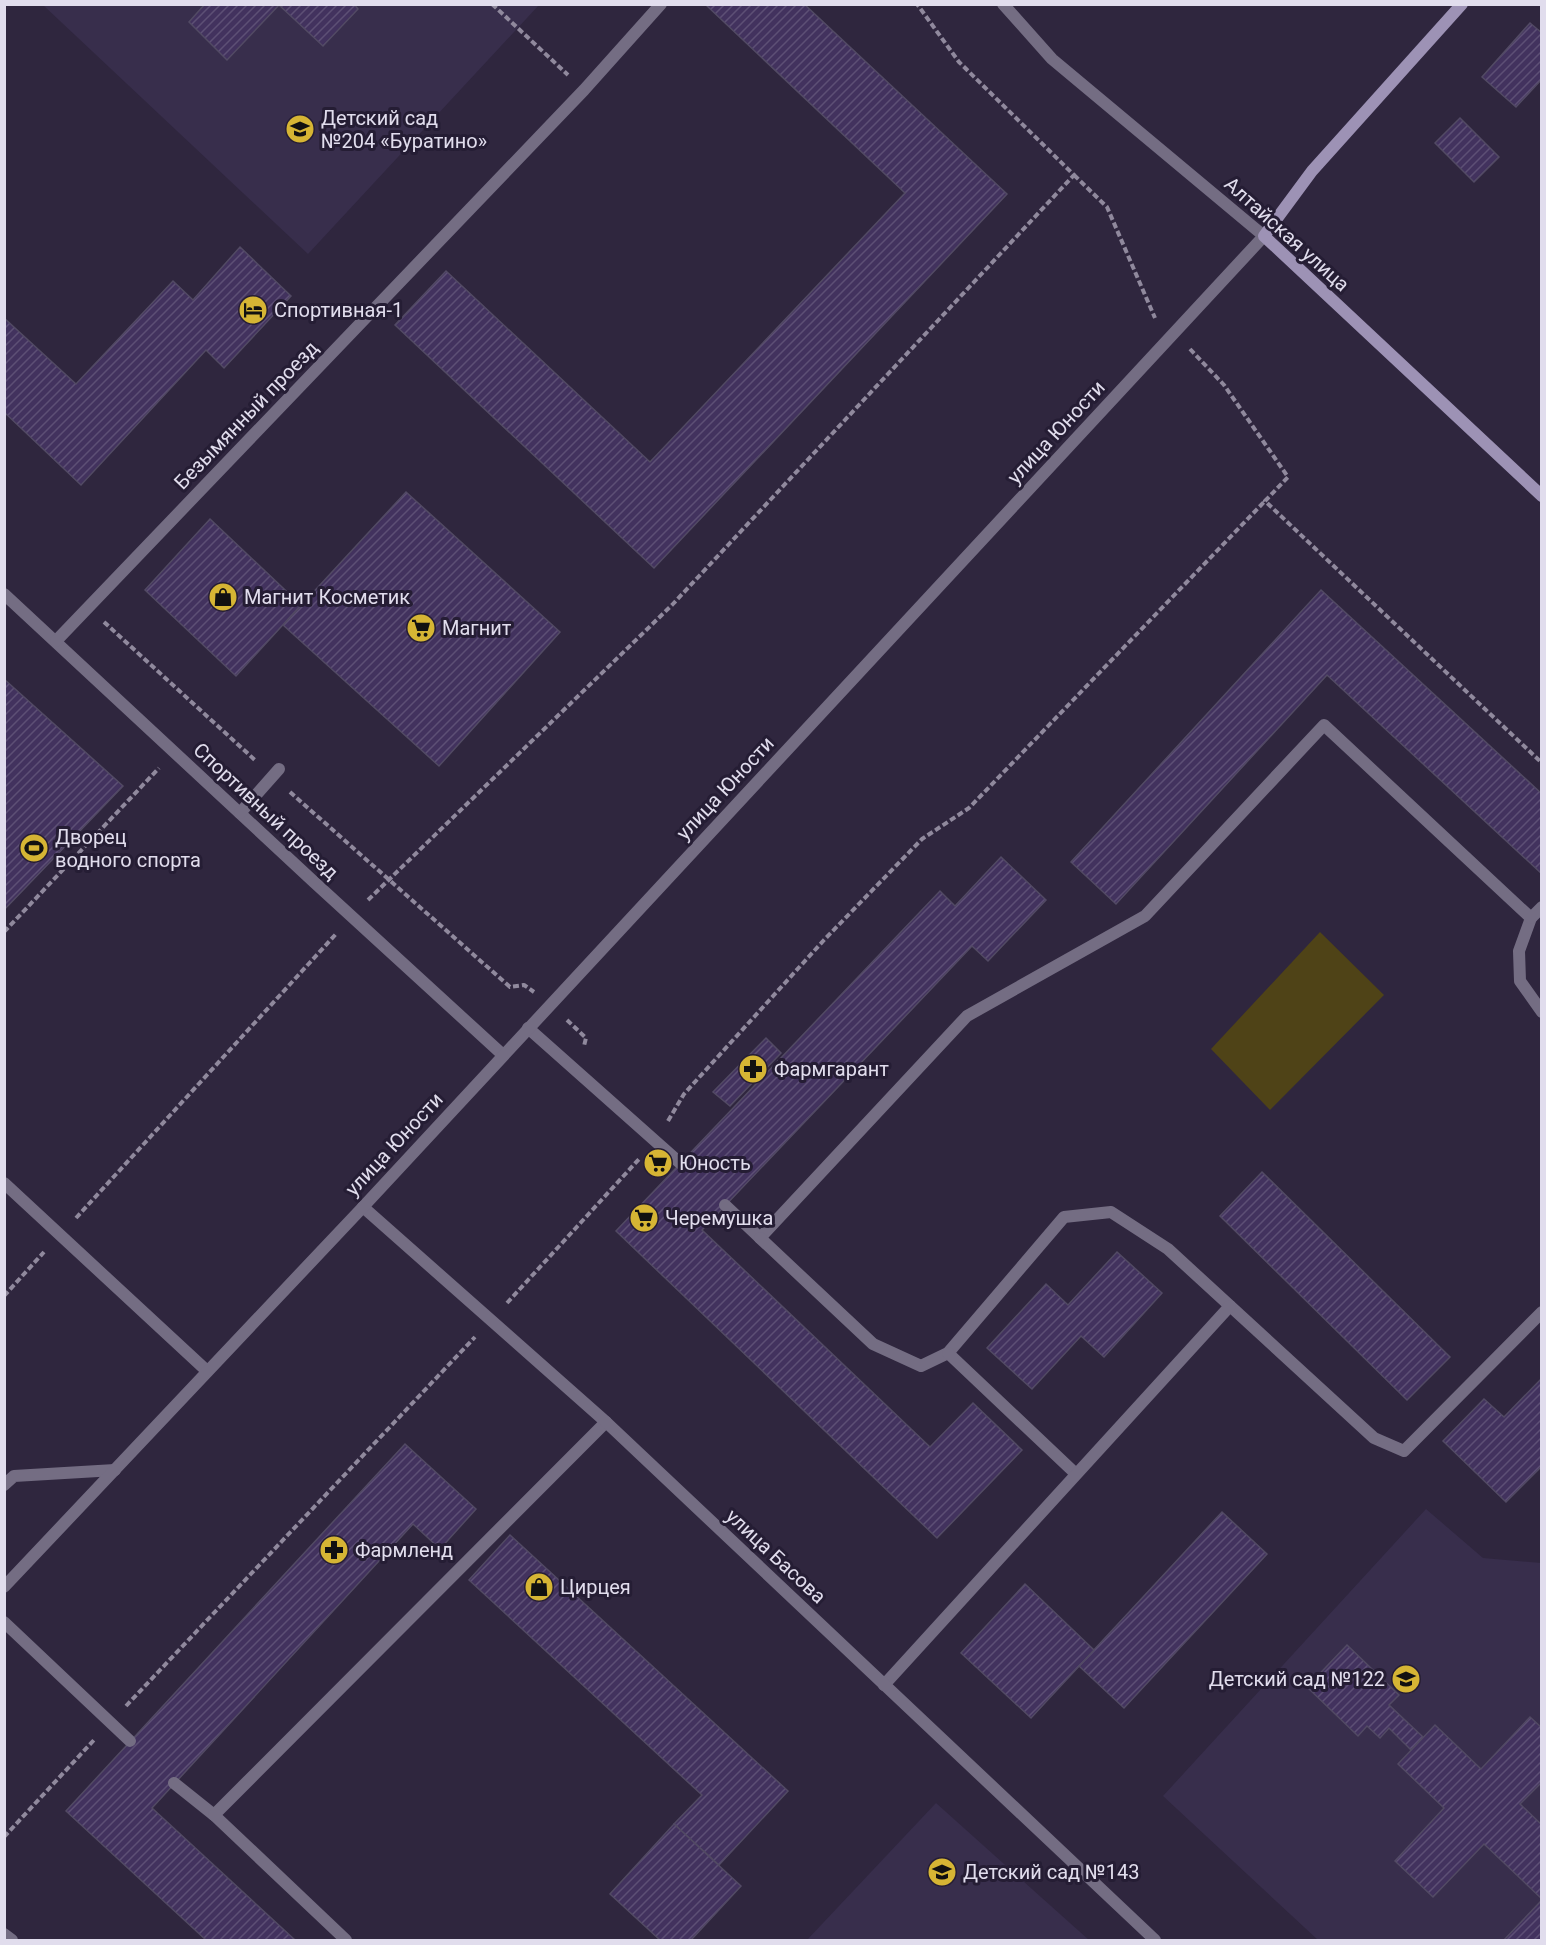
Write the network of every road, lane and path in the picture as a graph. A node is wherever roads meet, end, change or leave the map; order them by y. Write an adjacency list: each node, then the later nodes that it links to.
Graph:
1 (492, 4): 6 (path)
2 (661, 4): 6 (street, Безымянный проезд)
3 (917, 4): 7 (path)
4 (1003, 4): 8 (street, Алтайская улица)
5 (1462, 4): 8 (main road, улица Юности)
6 (584, 90): 13 (street, Безымянный проезд)
7 (1074, 175): 9 (path); 19 (path)
8 (1264, 236): 9 (street, улица Юности); 10 (main road, Алтайская улица)
9 (1175, 332): 11 (path); 24 (street, улица Юности)
10 (1542, 496)
11 (1265, 501): 16 (path); 29 (path)
12 (4, 594): 14 (street, Спортивный проезд)
13 (88, 608): 14 (street, Безымянный проезд); 17 (path)
14 (56, 641): 15 (street, Спортивный проезд)
15 (174, 752): 18 (street, Спортивный проезд); 23 (path)
16 (1542, 763)
17 (276, 773): 18 (street); 19 (path)
18 (240, 813): 21 (street, Спортивный проезд)
19 (390, 880): 21 (path); 24 (path)
20 (1542, 907): 22 (street)
21 (351, 916): 28 (street, Спортивный проезд); 34 (path)
22 (1531, 918): 25 (street); 35 (street)
23 (4, 932)
24 (550, 1004): 26 (street, улица Юности); 27 (path)
25 (1542, 1012)
26 (528, 1028): 28 (street, улица Юности); 29 (street)
27 (582, 1052)
28 (503, 1055): 33 (street, улица Юности)
29 (655, 1141): 30 (street); 39 (path)
30 (680, 1163)
31 (4, 1183): 34 (street)
32 (725, 1205): 35 (street)
33 (363, 1207): 39 (street, улица Басова); 41 (street, улица Юности)
34 (61, 1235): 36 (path); 41 (street)
35 (760, 1238): 40 (street)
36 (4, 1296)
37 (1230, 1306): 38 (street); 40 (street); 44 (street)
38 (1542, 1312)
39 (491, 1320): 42 (street, улица Басова); 49 (path)
40 (948, 1353): 44 (street)
41 (207, 1371): 43 (street, улица Юности)
42 (606, 1422): 48 (street, улица Басова); 52 (street)
43 (115, 1470): 45 (street); 46 (street, улица Юности)
44 (1076, 1474): 48 (street)
45 (4, 1485)
46 (4, 1587)
47 (4, 1622): 49 (street)
48 (884, 1685): 57 (street, улица Басова)
49 (110, 1723): 50 (street); 53 (path)
50 (130, 1741)
51 (174, 1783): 52 (street)
52 (214, 1815): 56 (street)
53 (4, 1837)
54 (4, 1934): 55 (street)
55 (12, 1941)
56 (346, 1941)
57 (1155, 1941)

